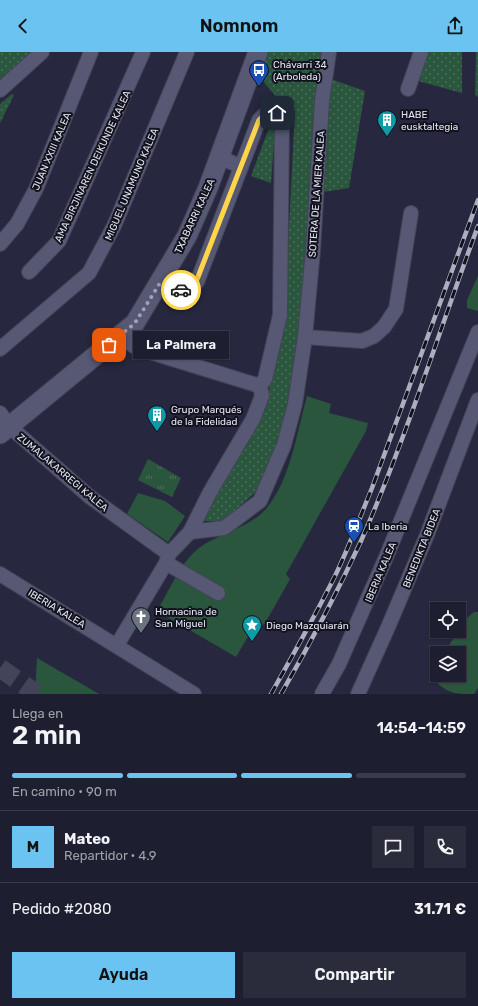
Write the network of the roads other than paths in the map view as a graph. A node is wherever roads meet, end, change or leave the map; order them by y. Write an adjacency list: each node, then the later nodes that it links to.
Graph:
1 (42, 52): 9 (street)
2 (91, 52): 13 (street, JUAN XXIII KALEA)
3 (143, 52): 14 (street, AMA BIRJINAREN DEIKUNDE KALEA)
4 (187, 52): 19 (street, MIGUEL UNAMUNO KALEA)
5 (258, 52): 10 (street, TXABARRI KALEA)
6 (329, 52): 18 (street, SOTERA DE LA MIER KALEA)
7 (421, 52): 8 (street)
8 (408, 89)
9 (0, 90)
10 (220, 157): 11 (street); 15 (street, TXABARRI KALEA)
11 (241, 167): 15 (street); 22 (street)
12 (411, 213): 18 (street)
13 (0, 244)
14 (29, 272)
15 (160, 283): 17 (street, TXABARRI KALEA)
16 (478, 332): 21 (street, IBERIA KALEA)
17 (120, 337): 22 (street); 24 (street, TXABARRI KALEA)
18 (305, 337): 25 (street, SOTERA DE LA MIER KALEA)
19 (0, 349)
20 (478, 349): 21 (street, IBERIA KALEA)
21 (467, 358): 32 (street, IBERIA KALEA)
22 (260, 386): 25 (street)
23 (478, 400): 30 (street, BENEDIKTA BIDEA)
24 (3, 424): 26 (street, ZUMALAKARREGI KALEA)
25 (190, 532): 26 (street)
26 (167, 559): 28 (street, ZUMALAKARREGI KALEA); 29 (street)
27 (0, 574): 29 (street, IBERIA KALEA)
28 (218, 593)
29 (117, 645): 31 (street, IBERIA KALEA)
30 (359, 692)
31 (194, 694)
32 (322, 694)

